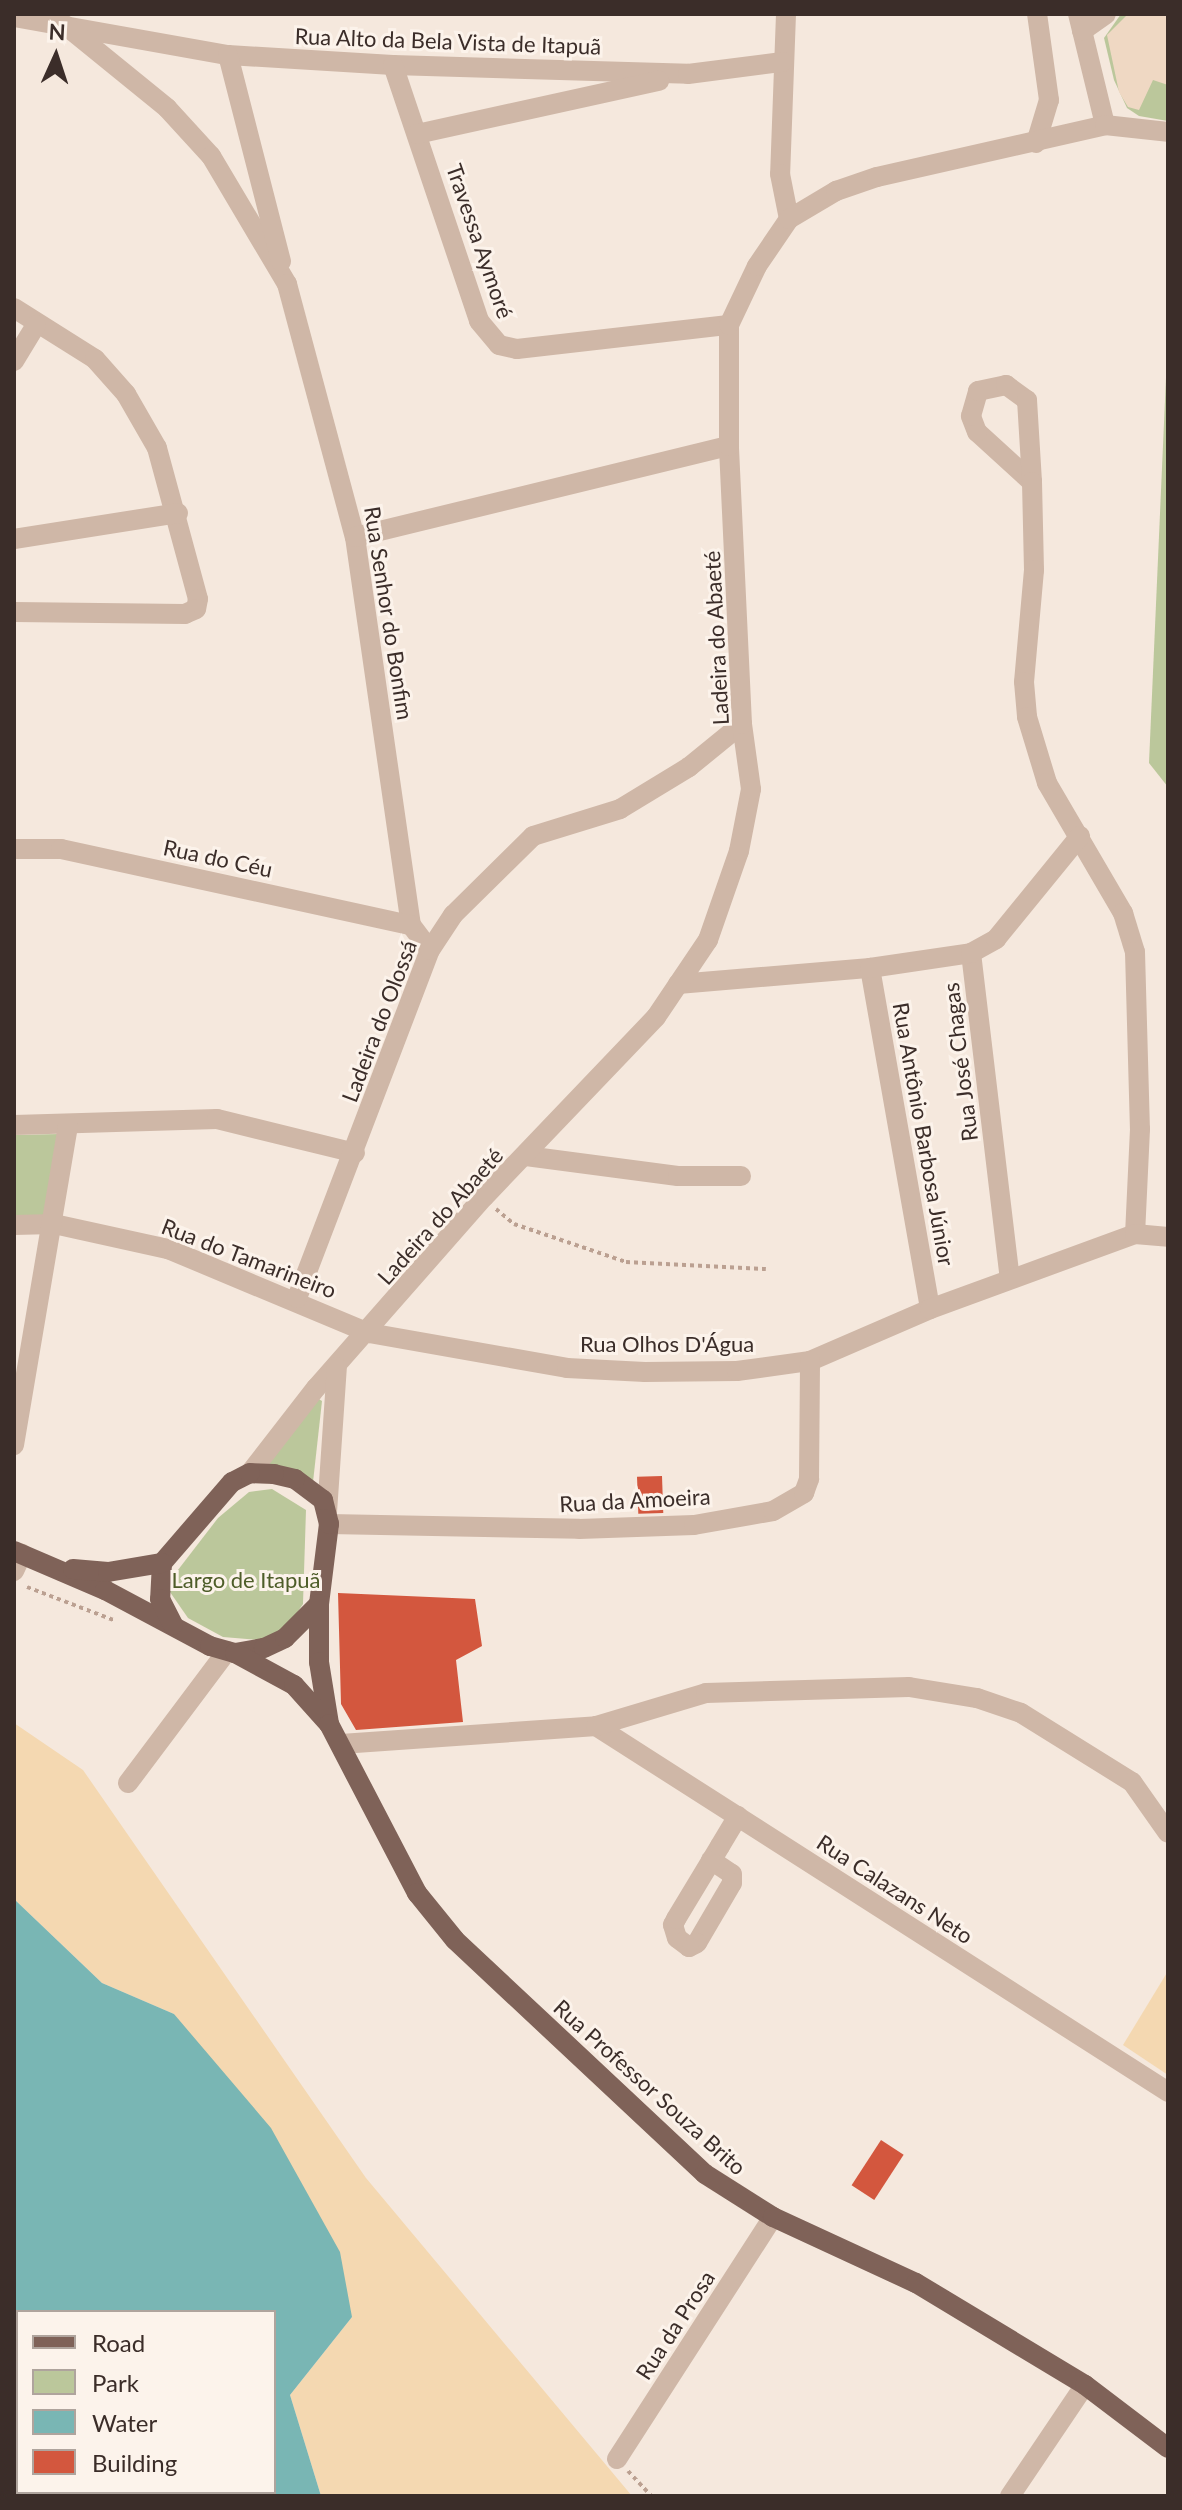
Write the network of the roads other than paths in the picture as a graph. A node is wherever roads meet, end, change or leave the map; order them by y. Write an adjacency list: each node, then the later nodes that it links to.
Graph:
1 (786, 14): 8 (street)
2 (1037, 14): 14 (street)
3 (1106, 14): 6 (street)
4 (14, 17): 5 (street, Rua Alto da Bela Vista de Itapuã)
5 (65, 19): 7 (street, Rua Alto da Bela Vista de Itapuã); 16 (street, Rua Senhor do Bonfim)
6 (1080, 23): 11 (street)
7 (228, 55): 9 (street, Rua Alto da Bela Vista de Itapuã); 16 (street, Rua Senhor do Bonfim)
8 (782, 62): 10 (street, Rua Alto da Bela Vista de Itapuã); 15 (street)
9 (393, 65): 10 (street, Rua Alto da Bela Vista de Itapuã); 13 (street, Travessa Aymoré)
10 (688, 74): 13 (street, Rua Alto da Bela Vista de Itapuã)
11 (1105, 125): 12 (street, Ladeira do Abaeté); 14 (street, Ladeira do Abaeté)
12 (1168, 132)
13 (417, 134): 19 (street, Travessa Aymoré)
14 (1036, 143): 15 (street, Ladeira do Abaeté)
15 (789, 219): 19 (street, Ladeira do Abaeté)
16 (287, 284): 24 (street, Rua Senhor do Bonfim)
17 (14, 308): 18 (street)
18 (36, 325): 20 (street); 23 (street)
19 (729, 325): 21 (street, Ladeira do Abaeté)
20 (14, 361)
21 (729, 446): 24 (street); 27 (street, Ladeira do Abaeté)
22 (1032, 482): 22 (street); 28 (street)
23 (178, 513): 25 (street); 26 (street)
24 (355, 537): 30 (street, Rua Senhor do Bonfim)
25 (14, 539)
26 (14, 612)
27 (742, 724): 31 (street, Ladeira do Olossá); 34 (street, Ladeira do Abaeté)
28 (1080, 836): 32 (street, Rua José Chagas); 42 (street)
29 (14, 849): 30 (street, Rua do Céu)
30 (411, 925): 31 (street, Rua Senhor do Bonfim)
31 (430, 950): 37 (street, Ladeira do Olossá)
32 (971, 953): 33 (street); 44 (street, Rua José Chagas)
33 (870, 968): 34 (street); 46 (street, Rua Antônio Barbosa Júnior)
34 (678, 984): 38 (street, Ladeira do Abaeté)
35 (14, 1125): 36 (street)
36 (68, 1126): 37 (street); 40 (street)
37 (355, 1153): 45 (street, Ladeira do Olossá)
38 (526, 1156): 39 (street); 47 (street, Ladeira do Abaeté)
39 (741, 1176)
40 (54, 1224): 41 (street, Rua do Tamarineiro); 45 (street, Rua do Tamarineiro); 50 (street)
41 (14, 1225)
42 (1135, 1234): 43 (street); 44 (street, Rua Olhos D'Água)
43 (1168, 1237)
44 (1010, 1279): 46 (street, Rua Olhos D'Água)
45 (297, 1298): 47 (street, Rua do Tamarineiro)
46 (930, 1309): 48 (street, Rua Olhos D'Água)
47 (369, 1333): 48 (street, Rua Olhos D'Água); 49 (street, Ladeira do Abaeté)
48 (810, 1361): 52 (street, Rua da Amoeira)
49 (337, 1367): 51 (street, Ladeira do Abaeté); 52 (street)
50 (14, 1445)
51 (250, 1473): 52 (main road); 54 (main road)
52 (328, 1518): 56 (main road)
53 (17, 1559): 55 (main road)
54 (162, 1563): 55 (main road); 57 (main road)
55 (57, 1568): 57 (main road)
56 (319, 1604): 58 (main road); 59 (main road, Rua Professor Souza Brito)
57 (173, 1625): 58 (main road)
58 (231, 1652): 59 (main road, Rua Professor Souza Brito); 62 (street)
59 (329, 1724): 61 (main road, Rua Professor Souza Brito)
60 (596, 1726): 61 (street); 63 (street, Rua Calazans Neto); 64 (street)
61 (341, 1744): 67 (main road, Rua Professor Souza Brito)
62 (128, 1783)
63 (738, 1816): 65 (street); 66 (street, Rua Calazans Neto)
64 (1168, 1833)
65 (711, 1860)
66 (1168, 2092)
67 (773, 2217): 68 (main road, Rua Professor Souza Brito); 70 (street, Rua da Prosa)
68 (1085, 2385): 69 (main road, Rua Professor Souza Brito); 71 (street)
69 (1168, 2448)
70 (617, 2459)
71 (1010, 2496)

